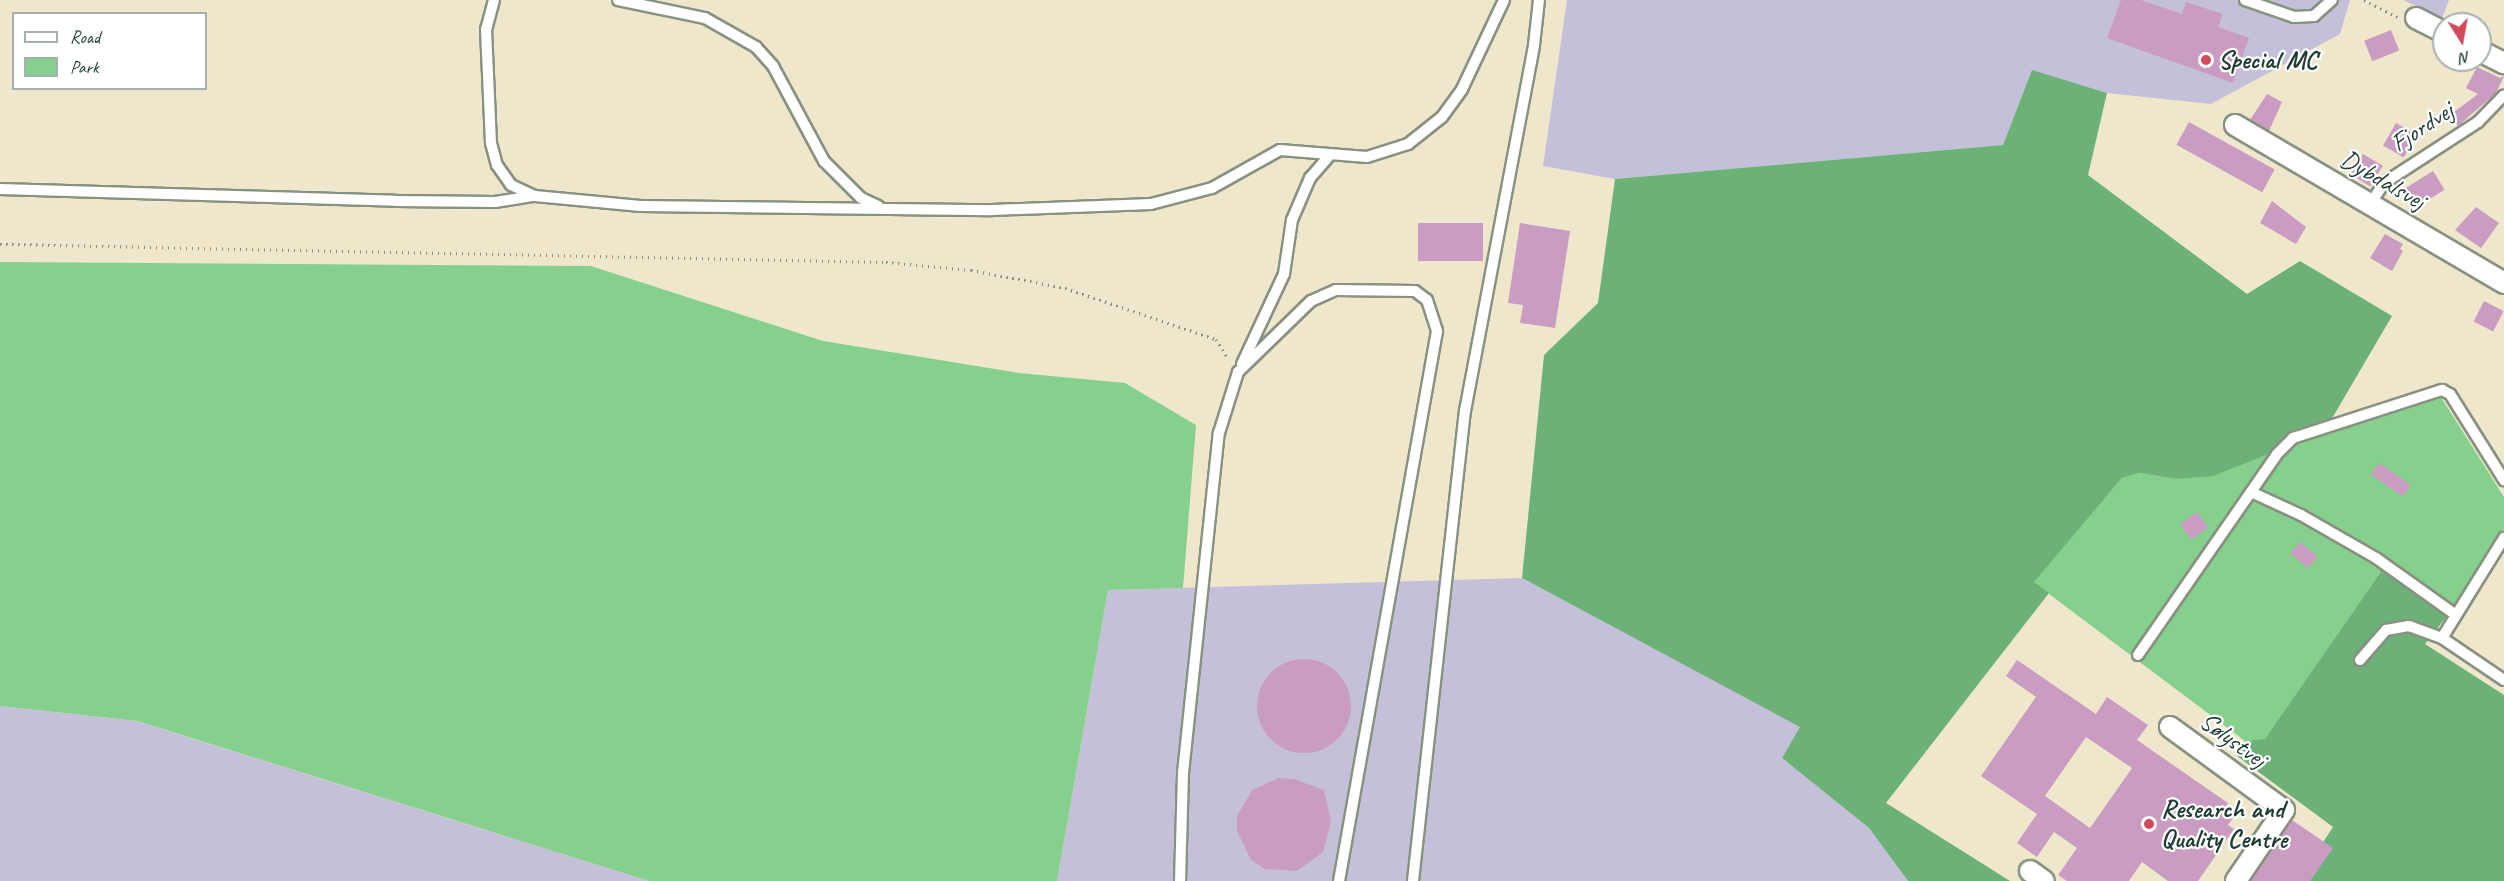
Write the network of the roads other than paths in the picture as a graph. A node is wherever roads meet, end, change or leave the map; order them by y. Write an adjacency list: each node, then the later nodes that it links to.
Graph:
1 (494, 0): 13 (lane)
2 (618, 0): 15 (lane)
3 (1504, 0): 11 (lane)
4 (1539, 0): 29 (lane)
5 (2245, 0): 6 (lane)
6 (2332, 0)
7 (2415, 18): 8 (street)
8 (2432, 26)
9 (2504, 95): 14 (lane, Fjordvej)
10 (2235, 125): 14 (street, Dybdalsvej)
11 (1329, 156): 15 (lane); 17 (lane)
12 (0, 189): 13 (lane)
13 (535, 196): 15 (lane)
14 (2370, 204): 16 (street, Dybdalsvej)
15 (881, 208)
16 (2504, 283)
17 (1238, 372): 27 (lane); 28 (lane)
18 (2504, 480): 19 (lane)
19 (2251, 492): 21 (lane); 23 (lane)
20 (2504, 538): 21 (lane)
21 (2456, 615): 22 (lane)
22 (2442, 638): 24 (lane); 25 (lane)
23 (2138, 655)
24 (2360, 660)
25 (2504, 680)
26 (2170, 727): 30 (street, Sølystvej)
27 (1180, 881)
28 (1339, 881)
29 (1413, 881)
30 (2236, 881)

